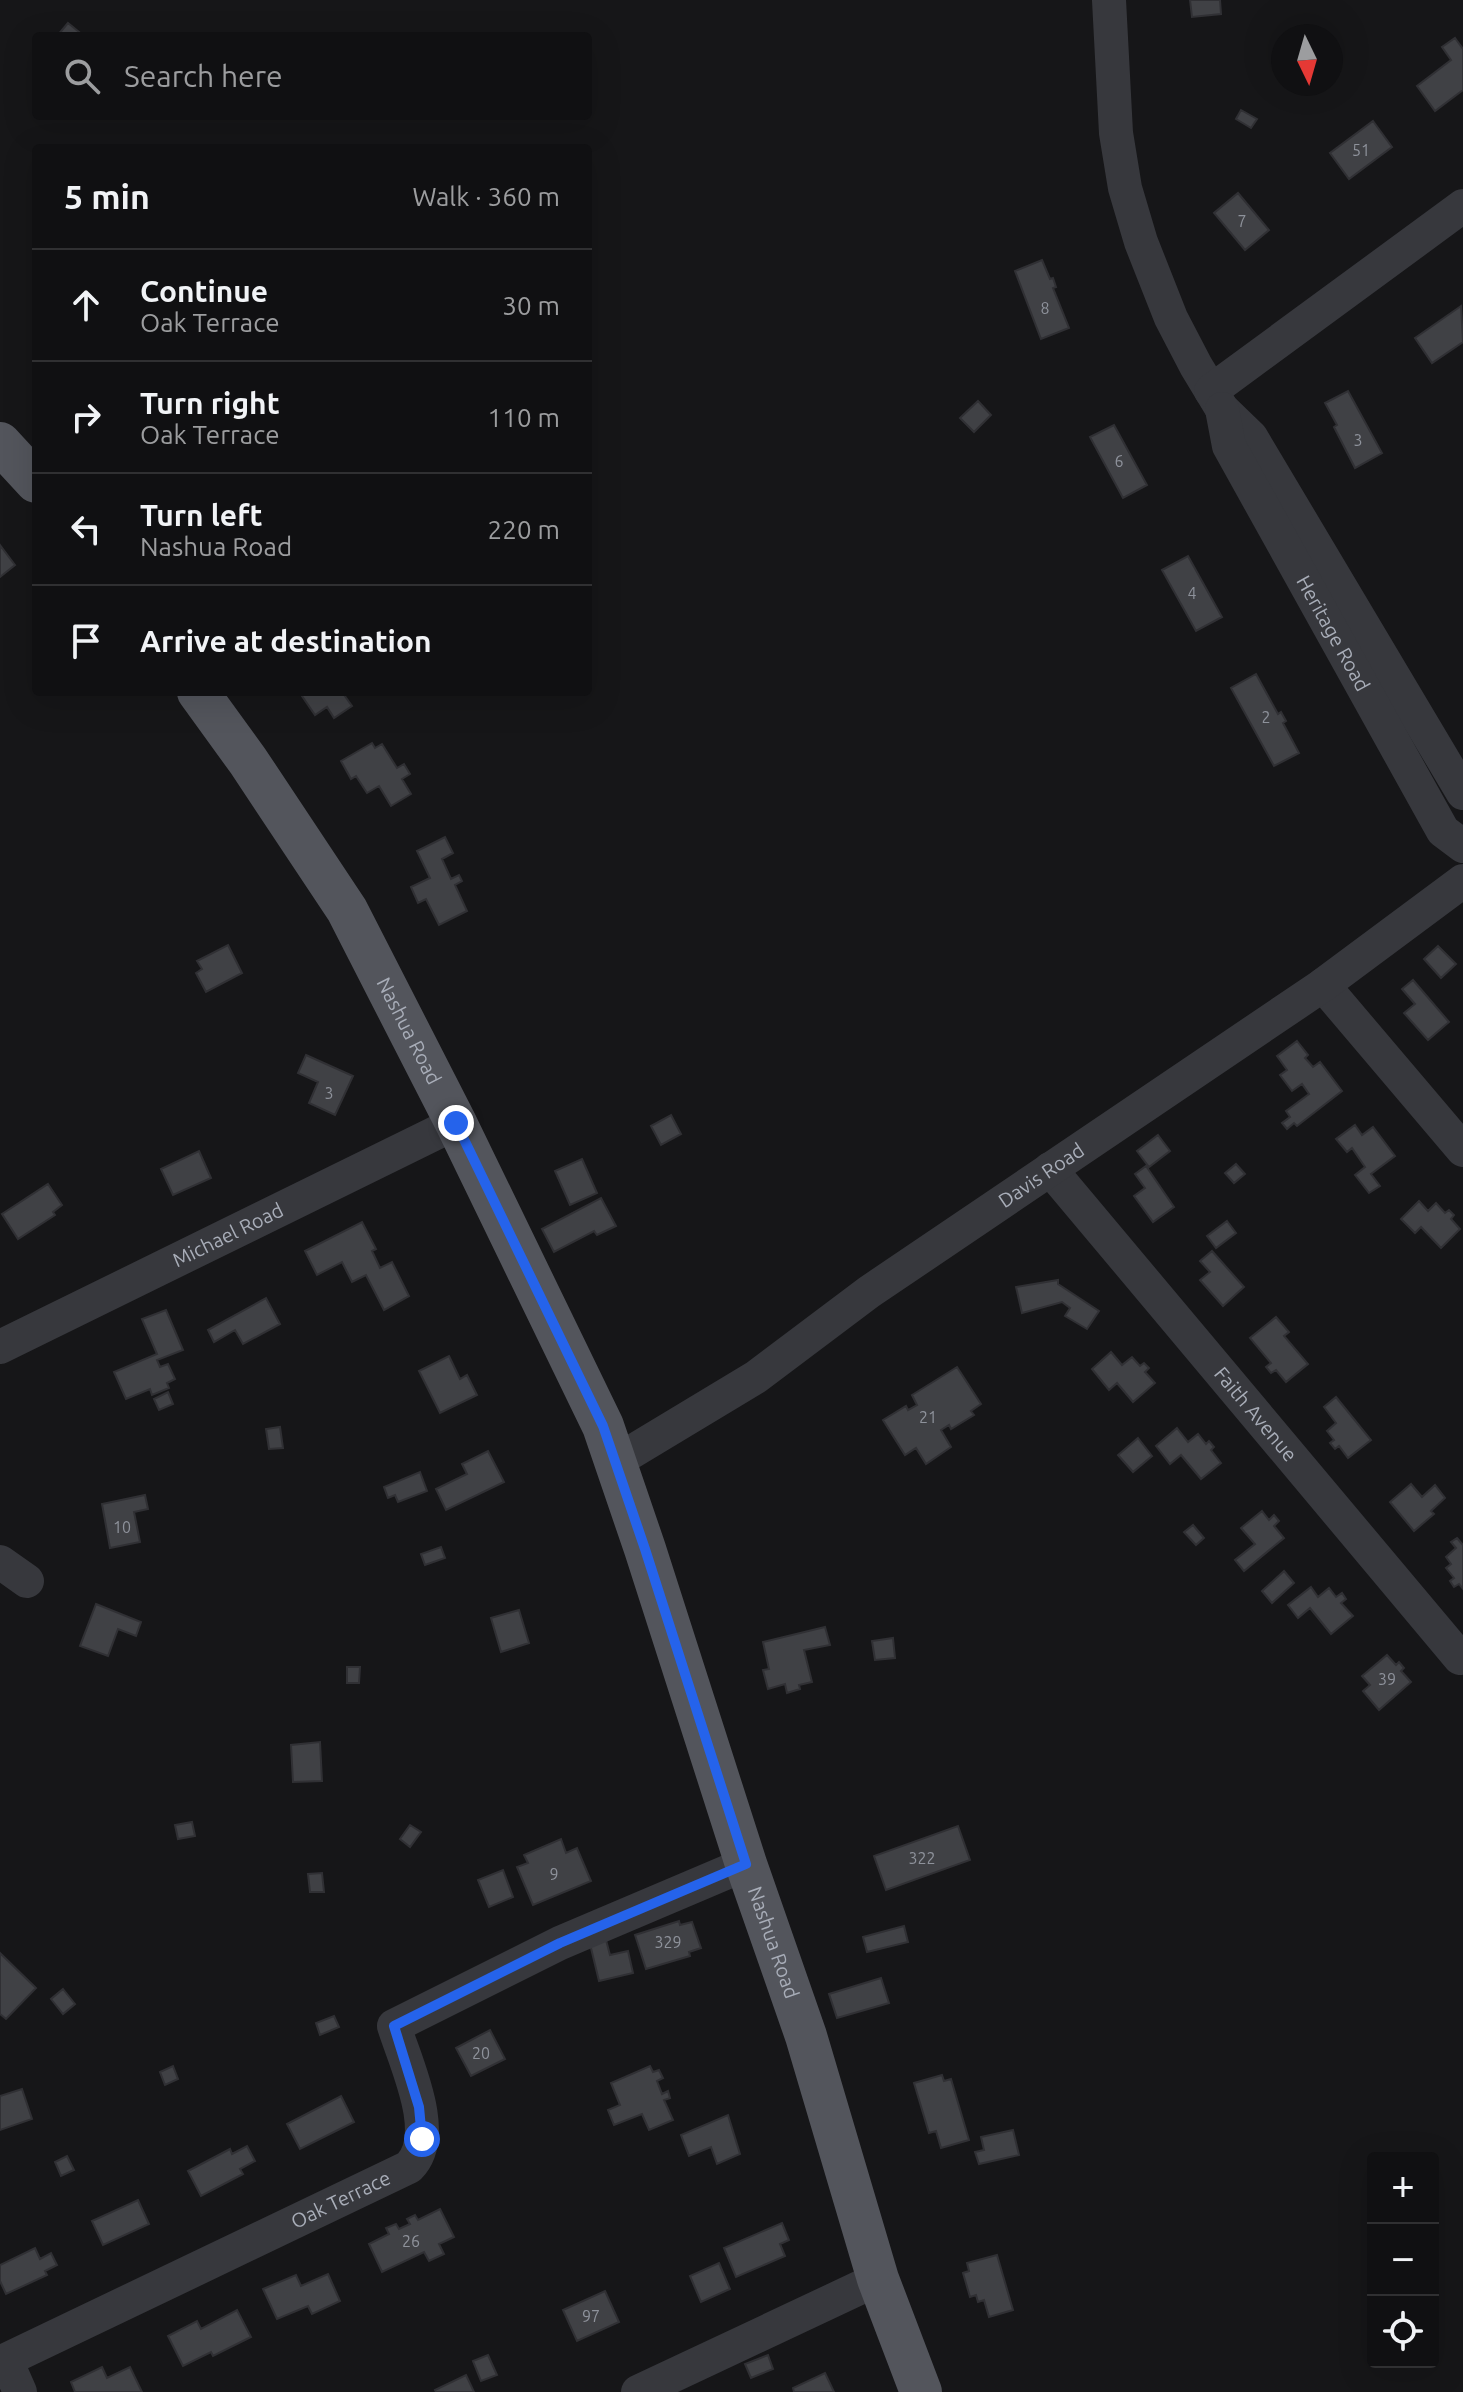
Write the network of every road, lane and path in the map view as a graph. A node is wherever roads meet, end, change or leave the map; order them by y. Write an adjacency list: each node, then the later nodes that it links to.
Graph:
1 (1109, 0): 3 (street, Heritage Road)
2 (1463, 206): 3 (street)
3 (1217, 400): 6 (street, Heritage Road)
4 (0, 443): 5 (main road)
5 (32, 478)
6 (1356, 643): 8 (street, Heritage Road); 9 (street, Heritage Road)
7 (201, 696): 12 (main road, Nashua Road)
8 (1463, 793)
9 (1463, 846)
10 (1463, 881): 11 (street, Davis Road)
11 (1323, 985): 13 (street); 14 (street, Davis Road)
12 (456, 1123): 15 (street, Michael Road); 16 (main road, Nashua Road)
13 (1463, 1150)
14 (1050, 1169): 16 (street, Davis Road); 19 (street, Faith Avenue)
15 (0, 1347)
16 (615, 1462): 20 (main road, Nashua Road)
17 (0, 1562): 18 (street)
18 (27, 1581)
19 (1463, 1655)
20 (746, 1864): 21 (main road, Nashua Road); 22 (street, Oak Terrace)
21 (878, 2279): 24 (street); 25 (main road, Nashua Road)
22 (3, 2361): 23 (street, Oak Terrace)
23 (20, 2392)
24 (638, 2392)
25 (921, 2392)

